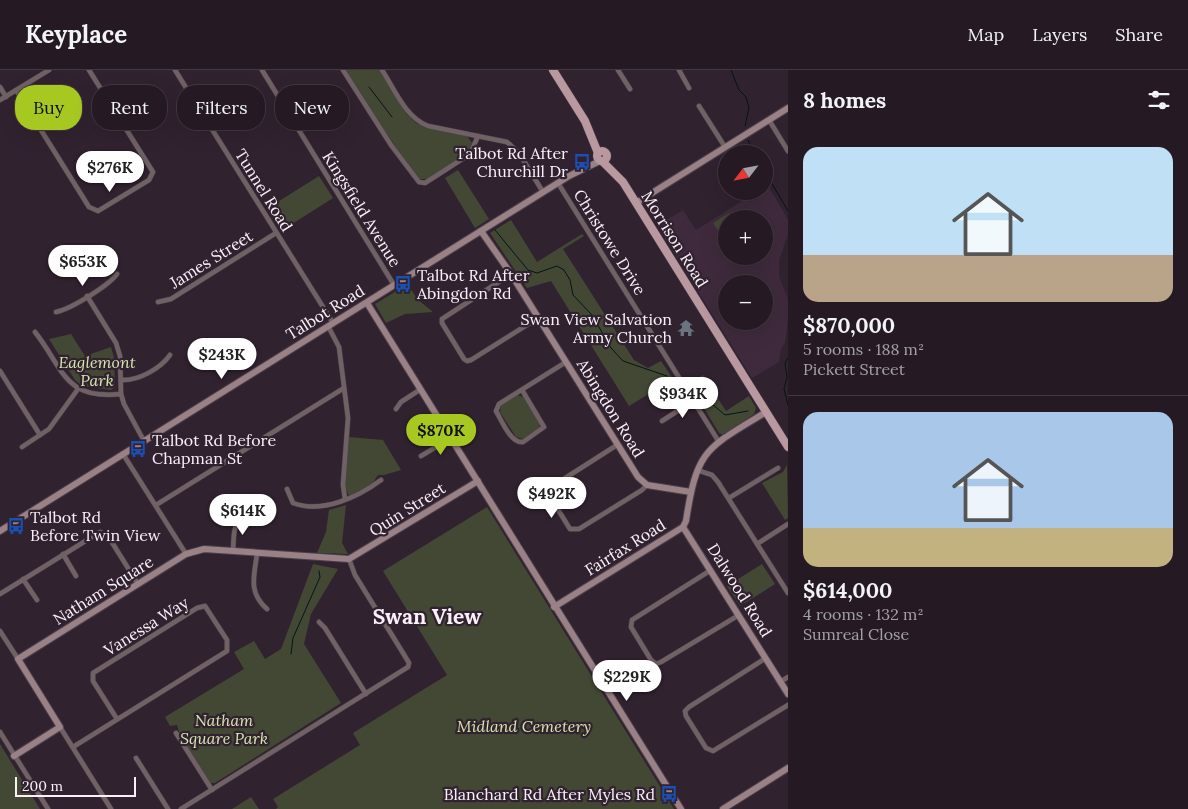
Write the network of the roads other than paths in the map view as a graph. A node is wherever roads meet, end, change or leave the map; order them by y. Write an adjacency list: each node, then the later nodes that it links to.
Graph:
1 (49, 70): 10 (street)
2 (89, 70): 20 (street)
3 (175, 70): 31 (street, Tunnel Road)
4 (262, 70): 34 (street, Kingsfield Avenue)
5 (343, 70): 21 (street)
6 (382, 70): 21 (street)
7 (553, 70): 26 (main road, Morrison Road)
8 (618, 70): 13 (street)
9 (679, 70): 12 (street)
10 (24, 85)
11 (0, 87): 15 (street)
12 (689, 88)
13 (630, 89)
14 (15, 91): 15 (street)
15 (6, 97): 16 (street)
16 (0, 100)
17 (699, 106): 22 (street)
18 (788, 108): 19 (street)
19 (768, 120): 23 (street); 25 (street)
20 (41, 130)
21 (478, 136): 28 (street)
22 (723, 145)
23 (727, 145)
24 (718, 151): 29 (street)
25 (788, 151)
26 (601, 156): 27 (street, Talbot Road); 29 (main road, Morrison Road)
27 (558, 183): 28 (street, Talbot Road); 51 (street, Christowe Drive)
28 (543, 192): 30 (street, Talbot Road)
29 (636, 203): 53 (main road, Morrison Road)
30 (481, 231): 33 (street, Abingdon Road); 34 (street, Talbot Road)
31 (276, 233): 36 (street, James Street); 40 (street, Tunnel Road)
32 (117, 274): 35 (street)
33 (511, 274): 39 (street, Abingdon Road); 39 (street)
34 (394, 285): 37 (street, Talbot Road)
35 (87, 296): 38 (street); 45 (street)
36 (158, 302)
37 (367, 302): 40 (street, Talbot Road); 48 (street)
38 (56, 312)
39 (538, 318): 43 (street, Abingdon Road)
40 (330, 325): 46 (street, Tunnel Road); 58 (street, Talbot Road)
41 (35, 332): 47 (street)
42 (170, 356): 45 (street)
43 (566, 362): 49 (street); 60 (street, Abingdon Road)
44 (0, 371): 55 (street)
45 (121, 380): 50 (street)
46 (344, 388): 73 (street, Tunnel Road); 74 (street)
47 (78, 389): 50 (street); 55 (street)
48 (421, 390): 52 (street); 57 (street)
49 (522, 390): 49 (street)
50 (121, 394): 58 (street)
51 (693, 401): 54 (street); 59 (street, Christowe Drive)
52 (396, 409)
53 (766, 412): 56 (main road, Morrison Road); 59 (street, Fairfax Road)
54 (662, 421)
55 (40, 435): 62 (street)
56 (785, 436): 61 (main road, Morrison Road)
57 (451, 438): 64 (street); 68 (street)
58 (144, 441): 63 (street, Talbot Road)
59 (719, 442): 66 (street, Fairfax Road)
60 (617, 445): 69 (street, Abingdon Road); 69 (street)
61 (788, 446)
62 (22, 447)
63 (123, 454): 74 (street); 78 (street, Talbot Road)
64 (421, 456)
65 (778, 468): 72 (street)
66 (697, 470): 71 (street, Fairfax Road); 72 (street)
67 (381, 480): 73 (street)
68 (478, 481): 84 (street, Quin Street); 93 (street)
69 (647, 485): 71 (street)
70 (287, 489): 73 (street)
71 (691, 492): 77 (street, Fairfax Road)
72 (729, 498): 79 (street)
73 (345, 499)
74 (156, 505): 82 (street)
75 (244, 515): 80 (street)
76 (788, 524): 79 (street)
77 (683, 527): 85 (street, Dalwood Road); 93 (street, Fairfax Road)
78 (0, 531)
79 (757, 544): 89 (street)
80 (232, 551): 82 (street, Natham Square); 83 (street, Natham Square)
81 (64, 554): 86 (street); 87 (street); 88 (street)
82 (186, 554): 88 (street, Natham Square)
83 (257, 554): 84 (street, Natham Square); 94 (street)
84 (349, 560): 102 (street)
85 (711, 570): 95 (street, Dalwood Road); 95 (street)
86 (76, 576)
87 (23, 579): 91 (street); 92 (street)
88 (138, 584): 99 (street, Natham Square)
89 (786, 586): 90 (street)
90 (788, 593)
91 (0, 594)
92 (36, 600)
93 (554, 607): 118 (street)
94 (267, 609)
95 (739, 615): 98 (street, Dalwood Road)
96 (319, 622): 102 (street)
97 (0, 632): 99 (street)
98 (766, 658): 101 (street, Dalwood Road); 104 (street)
99 (18, 659): 106 (street)
100 (788, 677): 101 (street)
101 (780, 682): 103 (street, Dalwood Road)
102 (366, 694): 113 (street)
103 (788, 694)
104 (788, 706)
105 (117, 719): 105 (street, Vanessa Way); 109 (street, Vanessa Way)
106 (60, 727): 109 (street); 110 (street)
107 (0, 732): 110 (street)
108 (176, 733): 113 (street)
109 (73, 747): 115 (street)
110 (14, 756): 114 (street)
111 (136, 758): 116 (street)
112 (788, 768): 119 (street)
113 (212, 790): 117 (street)
114 (48, 809)
115 (111, 809)
116 (168, 809)
117 (181, 809)
118 (681, 809)
119 (723, 809)

